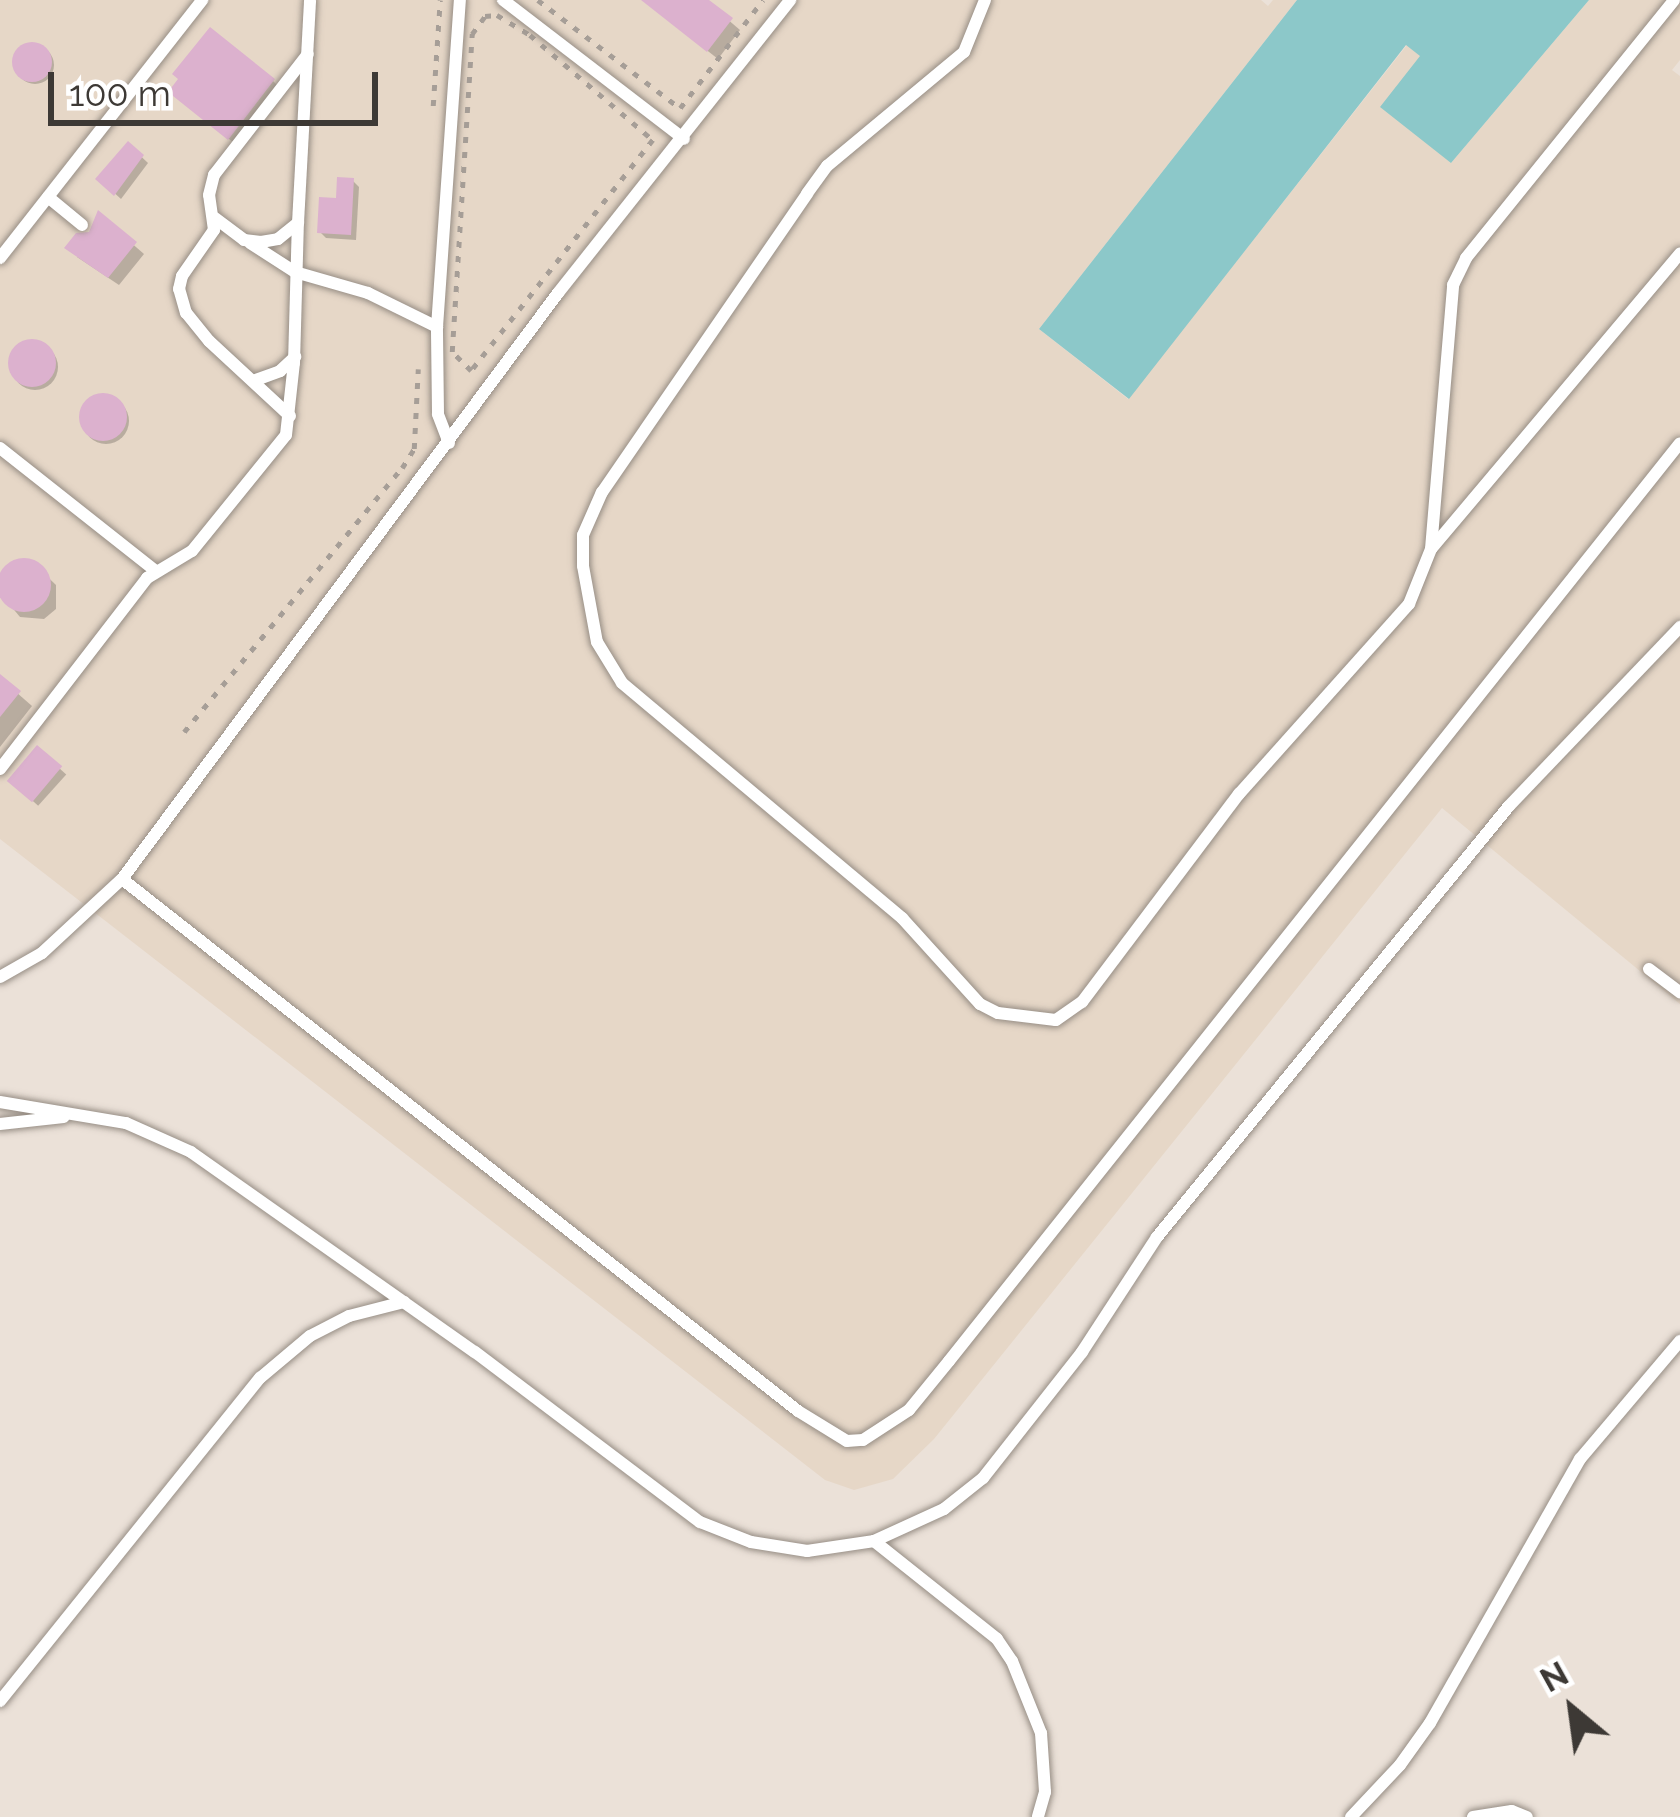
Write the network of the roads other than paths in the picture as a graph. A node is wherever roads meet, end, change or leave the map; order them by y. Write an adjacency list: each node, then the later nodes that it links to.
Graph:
1 (202, 0): 10 (lane)
2 (310, 0): 8 (lane)
3 (460, 0): 18 (lane)
4 (502, 0): 9 (lane)
5 (790, 0): 9 (lane)
6 (985, 0): 25 (lane)
7 (1674, 0): 25 (lane)
8 (308, 54): 11 (lane); 12 (lane)
9 (684, 139): 22 (lane)
10 (47, 197): 13 (lane); 16 (lane)
11 (215, 218): 14 (lane); 20 (lane)
12 (298, 223): 14 (lane); 17 (lane)
13 (82, 226)
14 (244, 240): 17 (lane)
15 (1680, 253): 25 (lane)
16 (0, 258)
17 (297, 272): 18 (lane); 19 (lane)
18 (437, 327): 22 (lane)
19 (295, 358): 20 (lane); 21 (lane)
20 (253, 381): 21 (lane)
21 (290, 416): 26 (lane)
22 (449, 443): 29 (lane)
23 (1680, 443): 29 (lane)
24 (0, 448): 26 (lane)
25 (1431, 549)
26 (156, 571): 28 (lane)
27 (1680, 627): 38 (lane)
28 (0, 769)
29 (122, 878): 31 (lane)
30 (1649, 969): 32 (lane)
31 (0, 977)
32 (1680, 992)
33 (0, 1102): 34 (lane)
34 (80, 1116): 35 (lane); 36 (lane)
35 (0, 1124)
36 (404, 1302): 38 (lane); 39 (lane)
37 (1680, 1341): 41 (lane)
38 (874, 1541): 40 (lane)
39 (0, 1701)
40 (1038, 1817)
41 (1352, 1817)
42 (1473, 1817): 43 (lane)
43 (1527, 1817)

